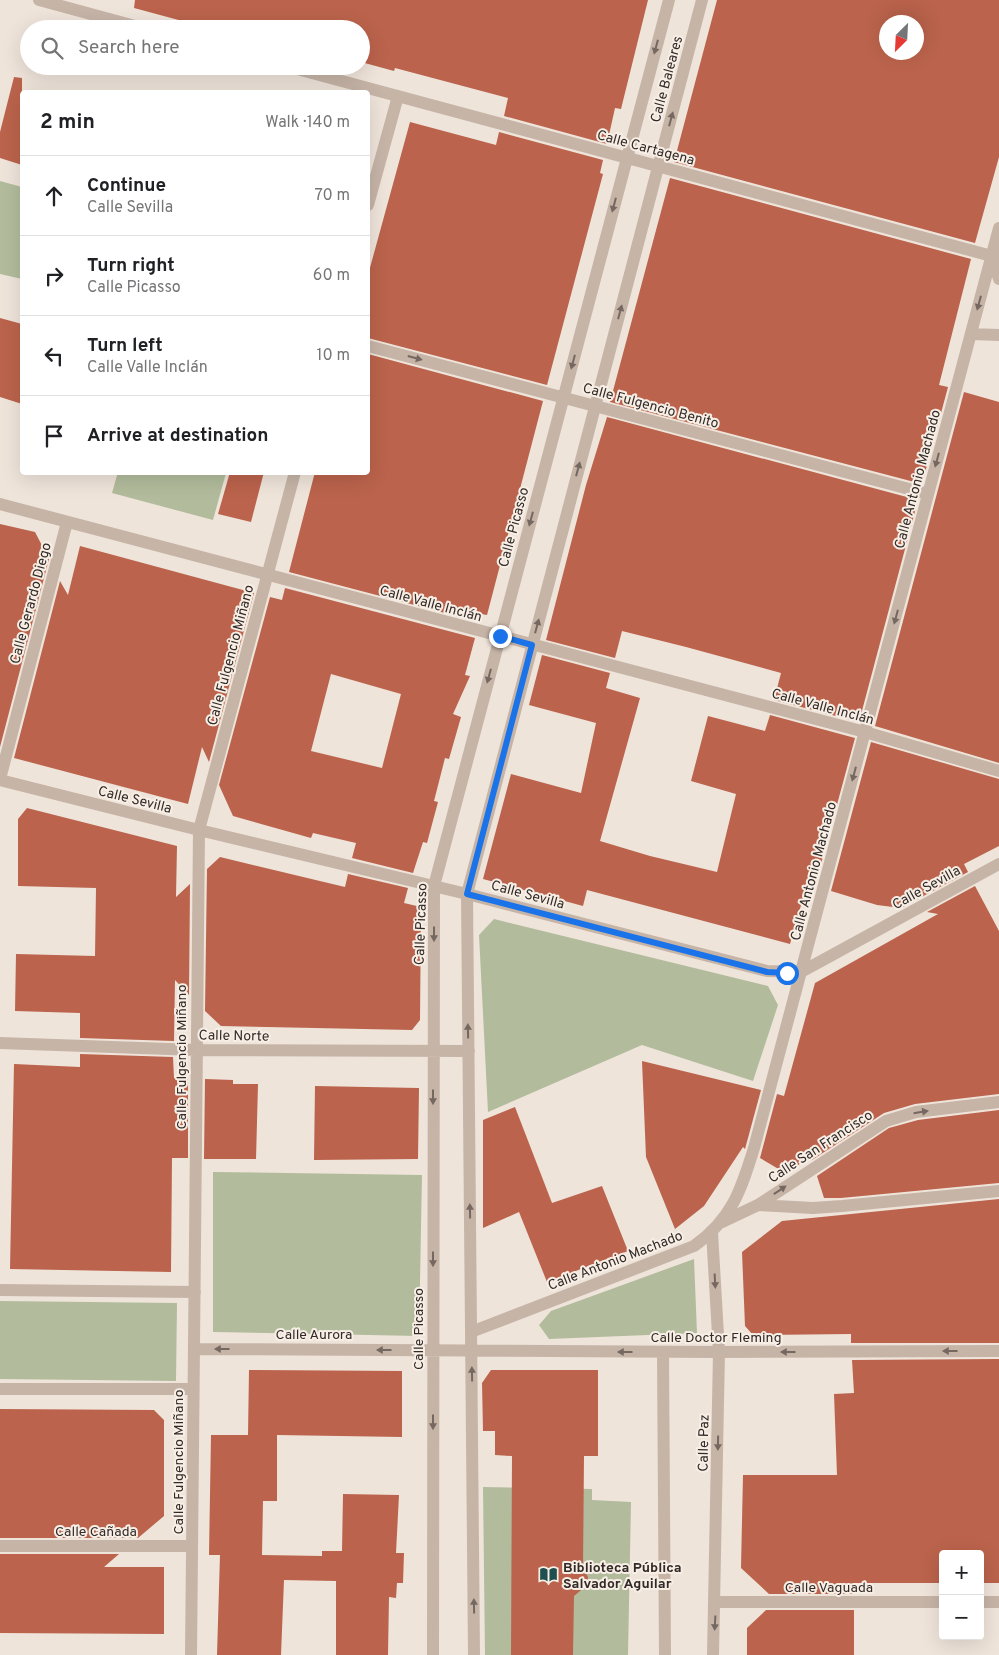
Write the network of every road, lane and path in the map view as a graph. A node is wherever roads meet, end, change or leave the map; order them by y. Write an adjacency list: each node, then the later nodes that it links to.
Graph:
1 (39, 0): 4 (street)
2 (669, 0): 7 (street, Calle Baleares, one-way to 7)
3 (702, 0): 8 (street, Calle Baleares, one-way to 3)
4 (113, 20)
5 (320, 75): 6 (street, Calle Cartagena)
6 (398, 96): 7 (street, Calle Cartagena); 9 (street)
7 (627, 158): 8 (street, Calle Cartagena); 16 (street, Calle Picasso, one-way to 16)
8 (658, 166): 11 (street, Calle Cartagena); 17 (street, one-way to 8)
9 (370, 198)
10 (999, 228): 11 (street, Calle Antonio Machado)
11 (996, 257): 12 (street); 13 (street, Calle Antonio Machado, one-way to 13)
12 (999, 279)
13 (971, 334): 14 (street); 19 (street, Calle Antonio Machado, one-way to 19)
14 (999, 335)
15 (370, 347): 16 (street, Calle Fulgencio Benito, one-way to 16)
16 (563, 398): 17 (street, Calle Fulgencio Benito); 23 (street, Calle Picasso, one-way to 23)
17 (595, 406): 19 (street, Calle Fulgencio Benito); 24 (street, one-way to 17)
18 (293, 475): 22 (street, Calle Fulgencio Miñano)
19 (928, 494): 25 (street, Calle Antonio Machado, one-way to 25)
20 (0, 504): 21 (street, Calle Valle Inclán)
21 (67, 522): 22 (street, Calle Valle Inclán); 27 (street, Calle Gerardo Diego)
22 (267, 575): 23 (street, Calle Valle Inclán); 28 (street, Calle Fulgencio Miñano)
23 (500, 636): 24 (street, Calle Valle Inclán); 30 (street, Calle Picasso, one-way to 30)
24 (532, 645): 25 (street, Calle Valle Inclán); 31 (street)
25 (865, 732): 26 (street, Calle Valle Inclán); 32 (street, Calle Antonio Machado, one-way to 32)
26 (999, 771)
27 (0, 779): 28 (street, Calle Sevilla)
28 (199, 830): 30 (street, Calle Sevilla); 34 (street, Calle Fulgencio Miñano)
29 (999, 864): 32 (street, Calle Sevilla)
30 (434, 886): 31 (street, Calle Sevilla); 36 (street, Calle Picasso, one-way to 36)
31 (467, 894): 32 (street, Calle Sevilla); 35 (street, one-way to 31)
32 (801, 972): 40 (street, Calle Antonio Machado)
33 (0, 1043): 34 (street, Calle Norte)
34 (196, 1050): 36 (street, Calle Norte); 43 (street, Calle Fulgencio Miñano)
35 (469, 1051): 36 (street, Calle Norte); 44 (street, one-way to 35)
36 (433, 1052): 46 (street, Calle Picasso, one-way to 46)
37 (999, 1102): 39 (street, Calle San Francisco, one-way to 37)
38 (999, 1191): 39 (street)
39 (758, 1205): 40 (street, Calle San Francisco)
40 (722, 1222): 41 (street, Calle Antonio Machado)
41 (712, 1232): 44 (street, Calle Antonio Machado); 50 (street, Calle Paz, one-way to 50)
42 (0, 1290): 43 (street)
43 (195, 1292): 45 (street, Calle Fulgencio Miñano)
44 (471, 1332): 47 (street)
45 (194, 1349): 46 (street, Calle Aurora, one-way to 45); 52 (street, Calle Fulgencio Miñano)
46 (433, 1350): 47 (street, Calle Doctor Fleming); 60 (street, Calle Picasso, one-way to 60)
47 (471, 1350): 49 (street, Calle Doctor Fleming, one-way to 47); 61 (street, one-way to 47)
48 (999, 1351): 50 (street, Calle Doctor Fleming, one-way to 50)
49 (663, 1352): 50 (street, Calle Doctor Fleming); 62 (street)
50 (720, 1352): 55 (street, Calle Paz, one-way to 55)
51 (0, 1389): 52 (street)
52 (193, 1389): 54 (street, Calle Fulgencio Miñano)
53 (0, 1546): 54 (street, Calle Cañada)
54 (192, 1546): 59 (street, Calle Fulgencio Miñano)
55 (716, 1602): 56 (street, Calle Vaguada); 63 (street, Calle Paz, one-way to 63)
56 (939, 1602)
57 (984, 1602): 58 (street)
58 (999, 1602)
59 (191, 1655)
60 (433, 1655)
61 (474, 1655)
62 (665, 1655)
63 (713, 1655)

